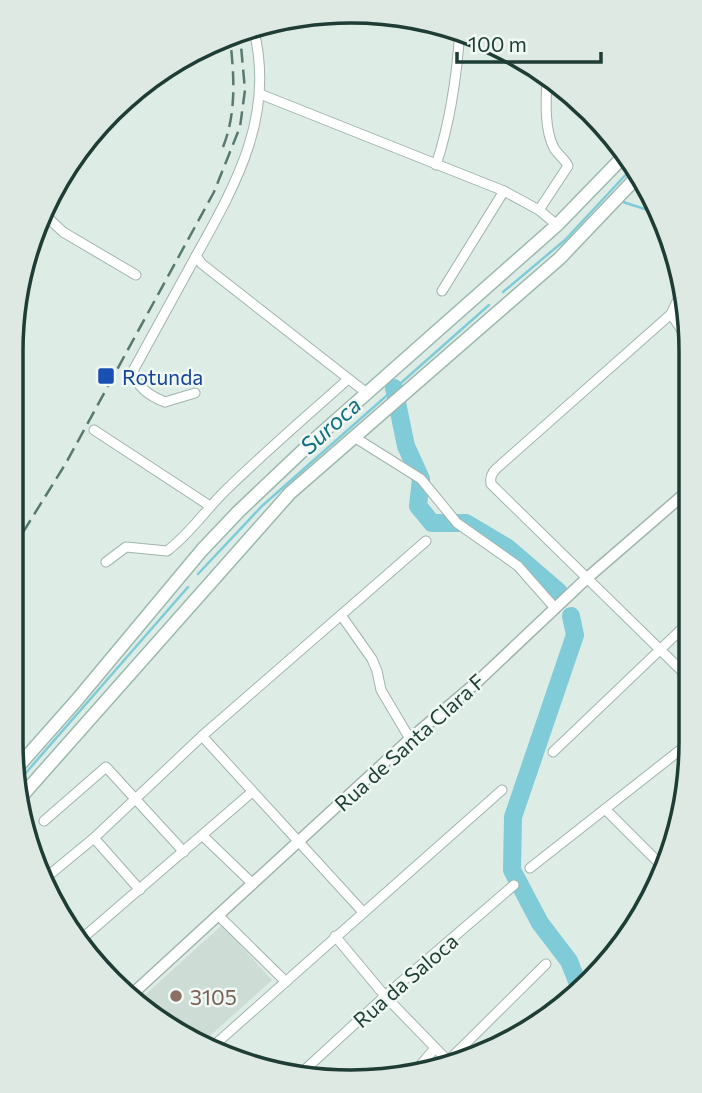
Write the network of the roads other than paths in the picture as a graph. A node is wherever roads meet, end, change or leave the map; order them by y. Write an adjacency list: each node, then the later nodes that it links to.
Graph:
1 (255, 37): 4 (street)
2 (459, 41): 6 (street)
3 (547, 88): 9 (street)
4 (260, 94): 6 (street); 12 (street)
5 (619, 162): 11 (main road)
6 (436, 164): 8 (street)
7 (632, 182): 17 (main road)
8 (504, 191): 9 (street); 15 (street)
9 (539, 210): 11 (street)
10 (50, 220): 13 (street)
11 (557, 225): 14 (main road)
12 (196, 256): 20 (street); 21 (street)
13 (136, 275)
14 (486, 289): 17 (main road); 22 (main road)
15 (442, 291)
16 (676, 305): 18 (street)
17 (502, 307): 24 (main road)
18 (671, 314): 19 (street); 30 (street)
19 (678, 325)
20 (347, 380): 22 (street); 26 (street)
21 (195, 393)
22 (368, 394): 29 (main road)
23 (93, 430): 26 (street)
24 (354, 438): 31 (main road); 32 (street)
25 (679, 499): 30 (street, Rua de Santa Clara F)
26 (210, 506): 28 (street)
27 (426, 541): 33 (street)
28 (106, 562)
29 (181, 575): 31 (main road); 41 (main road)
30 (586, 579): 32 (street, Rua de Santa Clara F); 35 (street)
31 (202, 590): 42 (main road)
32 (555, 608): 38 (street, Rua de Santa Clara F)
33 (341, 615): 37 (street); 38 (street)
34 (679, 633): 35 (street)
35 (663, 650): 36 (street); 40 (street)
36 (679, 667)
37 (202, 736): 44 (street); 45 (street)
38 (410, 739): 50 (street, Rua de Santa Clara F)
39 (679, 751): 46 (street)
40 (553, 752)
41 (23, 761)
42 (27, 790)
43 (502, 790): 58 (street)
44 (252, 792): 48 (street); 50 (street)
45 (136, 798): 47 (street); 49 (street); 51 (street)
46 (605, 809): 52 (street); 53 (street)
47 (44, 821)
48 (203, 836): 51 (street); 55 (street)
49 (94, 838): 54 (street); 57 (street)
50 (298, 842): 55 (street, Rua de Santa Clara F); 58 (street)
51 (184, 852): 57 (street)
52 (657, 861)
53 (530, 868)
54 (51, 874)
55 (253, 884): 59 (street, Rua de Santa Clara F)
56 (514, 885): 65 (street, Rua da Saloca)
57 (140, 890): 60 (street)
58 (363, 912): 61 (street)
59 (218, 915): 63 (street); 64 (street, Rua de Santa Clara F)
60 (86, 935)
61 (335, 936): 63 (street); 65 (street)
62 (546, 964): 68 (street)
63 (286, 982): 66 (street)
64 (136, 990)
65 (385, 996): 67 (street); 71 (street, Rua da Saloca)
66 (218, 1042)
67 (435, 1048): 69 (street); 70 (street)
68 (461, 1051)
69 (443, 1057)
70 (423, 1062)
71 (308, 1067)

